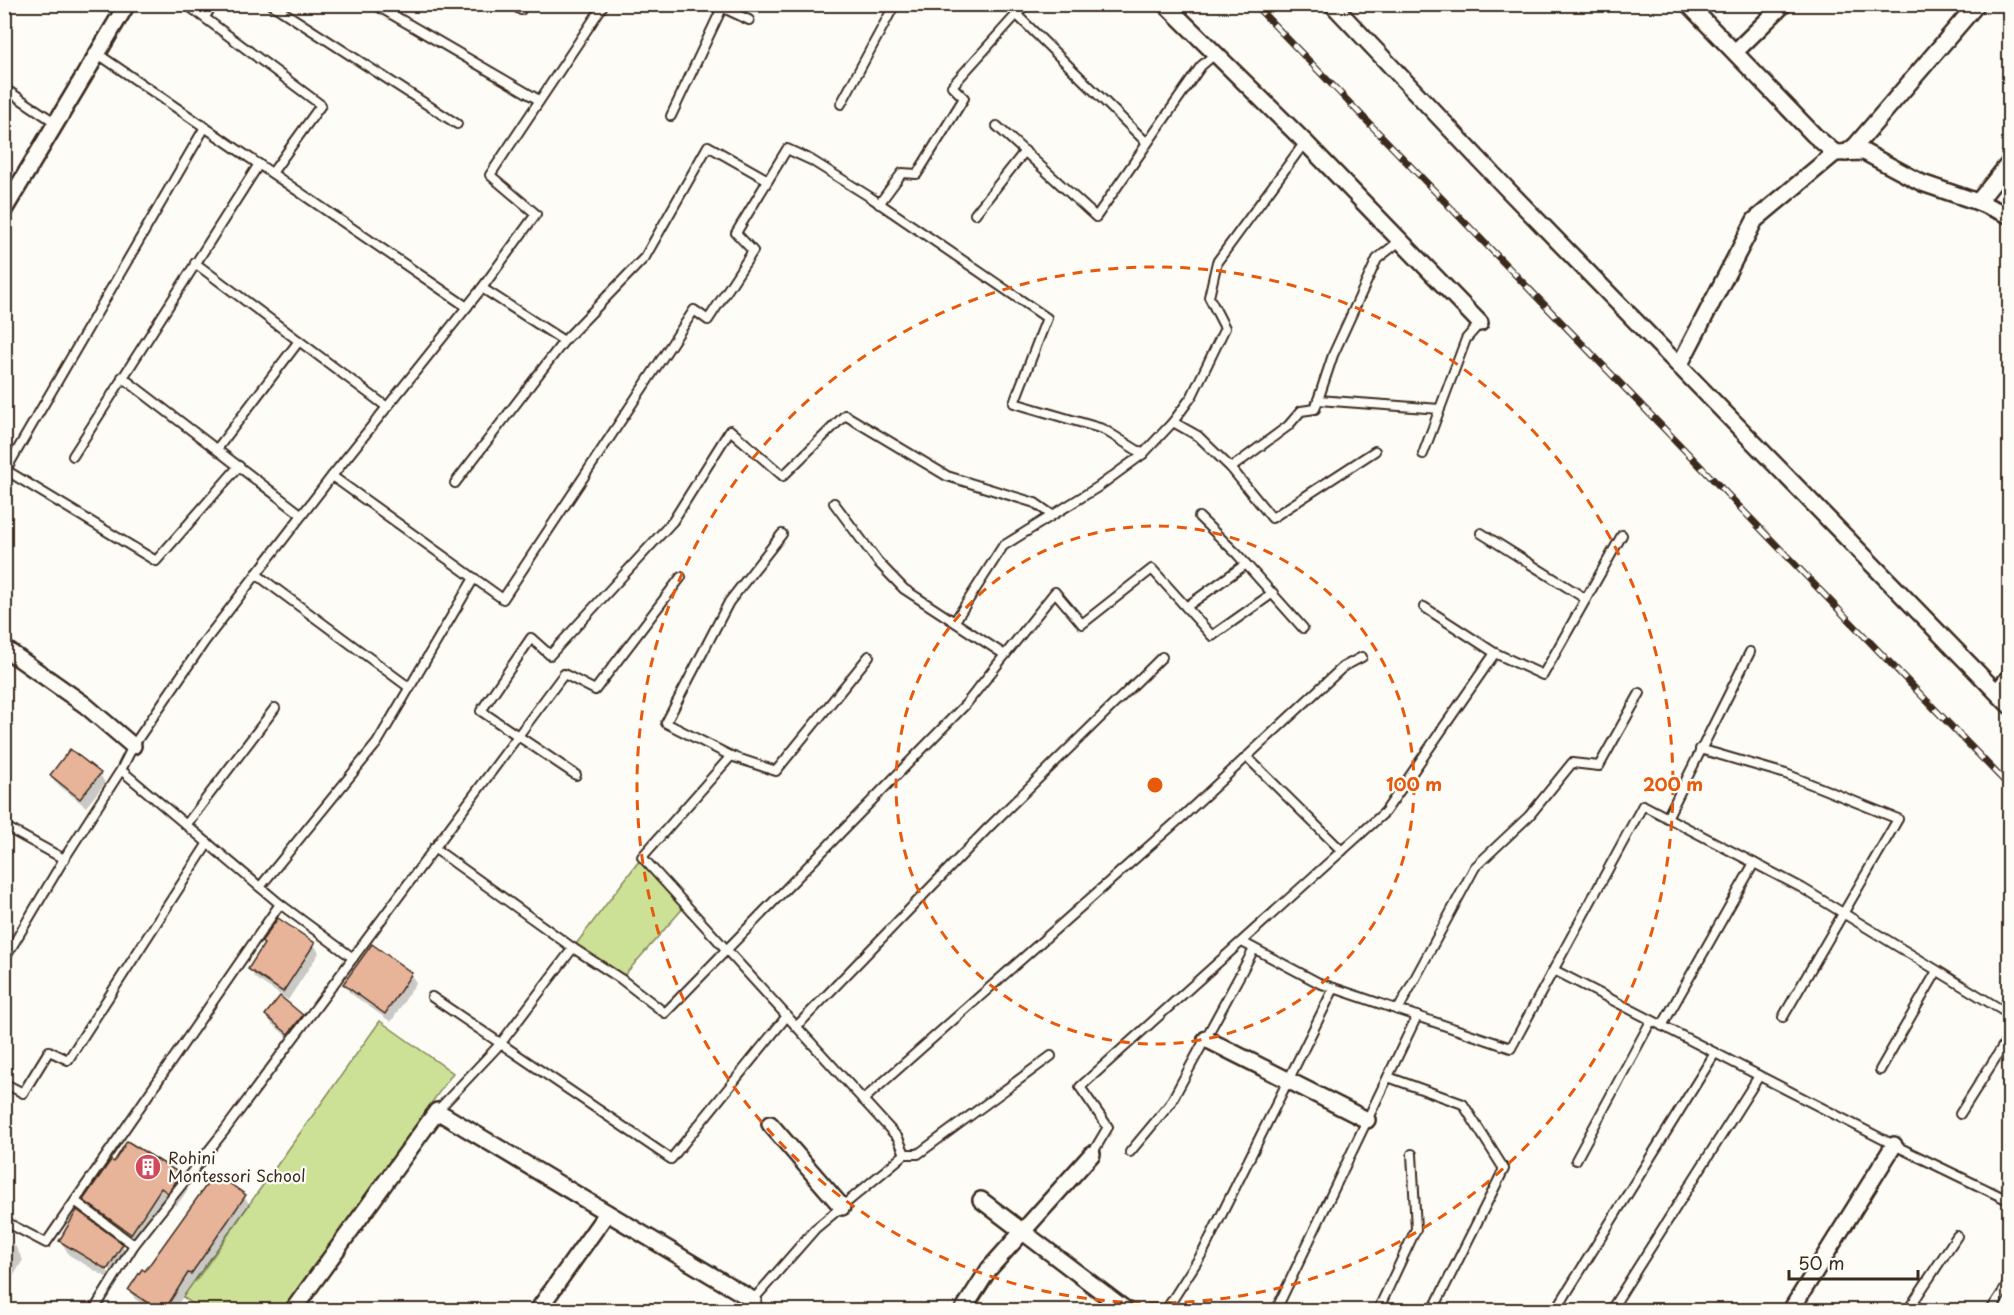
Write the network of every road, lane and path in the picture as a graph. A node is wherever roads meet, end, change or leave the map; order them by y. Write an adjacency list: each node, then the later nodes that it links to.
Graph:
1 (127, 4): 21 (street)
2 (186, 4): 18 (lane)
3 (213, 4): 18 (lane)
4 (271, 4): 28 (lane)
5 (374, 4): 24 (lane)
6 (512, 4): 16 (lane)
7 (604, 4): 24 (lane)
8 (895, 4): 25 (lane)
9 (1026, 4): 17 (lane)
10 (1165, 4): 22 (street)
11 (1332, 4): 51 (street)
12 (1688, 4): 20 (street)
13 (1784, 4): 20 (street)
14 (1977, 4): 34 (street)
15 (718, 6): 19 (lane); 26 (lane)
16 (521, 10)
17 (1016, 14): 32 (lane); 40 (lane)
18 (205, 16): 37 (lane)
19 (748, 20)
20 (1735, 52): 34 (street)
21 (98, 54): 27 (street); 30 (lane)
22 (1215, 54): 31 (street); 32 (lane)
23 (4, 88): 27 (lane)
24 (539, 100): 46 (lane)
25 (841, 104)
26 (671, 116)
27 (56, 123): 41 (street)
28 (457, 124)
29 (997, 126): 33 (lane)
30 (205, 127): 36 (lane); 64 (lane)
31 (1305, 142): 44 (street); 56 (lane)
32 (1147, 143): 33 (lane)
33 (1025, 151): 42 (lane)
34 (1840, 153): 39 (street); 51 (street)
35 (2010, 162): 39 (street)
36 (259, 164): 37 (lane); 45 (lane)
37 (272, 173): 47 (lane)
38 (768, 180): 40 (lane); 50 (lane); 77 (lane)
39 (1978, 202): 43 (street)
40 (879, 204): 59 (lane)
41 (4, 210)
42 (975, 214)
43 (2010, 216)
44 (1401, 240): 48 (street); 53 (lane)
45 (195, 263): 49 (lane); 52 (lane)
46 (482, 288): 47 (lane); 50 (lane)
47 (467, 307): 54 (lane)
48 (1480, 323): 55 (lane)
49 (299, 341): 54 (lane); 57 (lane)
50 (564, 341): 66 (lane)
51 (1679, 366): 94 (street)
52 (122, 377): 57 (lane); 61 (lane)
53 (1318, 400): 55 (lane); 63 (lane)
54 (387, 407): 65 (lane)
55 (1440, 409): 60 (lane)
56 (1173, 422): 59 (lane); 63 (lane)
57 (217, 449): 62 (lane)
58 (1375, 451): 63 (lane)
59 (1143, 454): 69 (lane)
60 (1424, 454)
61 (73, 456)
62 (239, 466): 64 (lane); 68 (lane)
63 (1231, 468)
64 (5, 470)
65 (332, 476): 68 (lane); 77 (lane)
66 (455, 483)
67 (834, 503): 82 (lane)
68 (302, 515): 75 (lane)
69 (1052, 515): 82 (lane); 97 (lane)
70 (1199, 517): 74 (lane)
71 (1481, 532): 79 (lane)
72 (782, 534): 100 (lane)
73 (1622, 536): 79 (lane)
74 (1246, 564): 78 (lane); 80 (lane)
75 (256, 574): 92 (lane); 98 (lane)
76 (681, 577): 97 (lane)
77 (474, 578): 92 (lane)
78 (1273, 592): 80 (lane); 83 (lane)
79 (1586, 599): 85 (lane)
80 (1186, 607): 87 (lane)
81 (1424, 607): 85 (lane)
82 (955, 621): 87 (lane)
83 (1303, 628)
84 (4, 648): 98 (street)
85 (1495, 652): 109 (lane)
86 (1750, 652): 99 (lane)
87 (1005, 655): 118 (lane)
88 (869, 656): 100 (lane)
89 (1162, 657): 131 (lane)
90 (1362, 657): 101 (lane)
91 (2010, 676): 94 (street)
92 (410, 688): 112 (lane)
93 (1640, 693): 125 (lane)
94 (1997, 693): 95 (street)
95 (2010, 706)
96 (275, 708): 105 (lane)
97 (519, 735): 103 (lane); 108 (lane)
98 (133, 746): 102 (lane)
99 (1700, 749): 104 (lane); 114 (lane)
100 (731, 756): 118 (lane)
101 (1247, 757): 109 (lane); 143 (lane)
102 (121, 770): 105 (lane); 110 (lane)
103 (576, 775)
104 (1667, 818): 111 (lane); 121 (lane)
105 (186, 825): 107 (lane)
106 (4, 826): 110 (lane)
107 (208, 843): 112 (lane); 142 (lane)
108 (434, 848): 116 (lane); 119 (lane)
109 (1342, 850): 115 (lane)
110 (64, 859): 120 (lane)
111 (1754, 863): 114 (lane); 132 (lane)
112 (260, 887): 113 (lane)
113 (280, 904): 119 (lane); 155 (lane)
114 (1843, 913): 122 (lane); 129 (lane)
115 (1242, 942): 117 (lane); 151 (lane)
116 (573, 948): 118 (lane); 135 (lane)
117 (1254, 949): 123 (lane); 134 (lane)
118 (727, 951): 127 (lane)
119 (353, 958): 162 (lane)
120 (4, 960)
121 (1554, 970): 128 (lane); 130 (lane)
122 (1937, 971): 126 (lane); 138 (lane)
123 (1334, 988): 125 (lane); 141 (lane)
124 (432, 997): 135 (lane)
125 (1398, 1010): 128 (lane)
126 (2010, 1015)
127 (786, 1016): 131 (lane); 135 (lane)
128 (1417, 1016): 140 (lane)
129 (1783, 1017)
130 (1651, 1021): 132 (lane); 153 (lane)
131 (796, 1026): 143 (lane)
132 (1662, 1026): 136 (lane)
133 (2010, 1035): 145 (lane)
134 (1206, 1039): 141 (street); 149 (lane)
135 (501, 1043): 144 (lane)
136 (1715, 1053): 139 (lane); 174 (lane)
137 (1051, 1056): 150 (lane)
138 (1880, 1070)
139 (1759, 1076): 148 (lane); 175 (lane)
140 (1388, 1077): 146 (lane); 173 (lane)
141 (1288, 1080): 146 (street); 170 (lane)
142 (4, 1083)
143 (863, 1100): 150 (lane)
144 (437, 1111): 158 (street); 166 (street)
145 (1960, 1114)
146 (1367, 1120): 171 (lane)
147 (770, 1124): 157 (street)
148 (1894, 1145): 156 (lane); 176 (street)
149 (1130, 1152)
150 (905, 1154): 157 (lane)
151 (1092, 1154): 160 (street)
152 (1412, 1154): 172 (lane)
153 (1576, 1160)
154 (981, 1200): 160 (street)
155 (75, 1201): 159 (lane); 162 (lane)
156 (2010, 1201)
157 (842, 1207): 164 (lane)
158 (607, 1213): 164 (street); 167 (street)
159 (4, 1221)
160 (1022, 1232): 168 (street); 169 (street)
161 (1957, 1236): 177 (lane)
162 (134, 1245): 165 (lane)
163 (2010, 1281): 178 (lane)
164 (750, 1305)
165 (94, 1311)
166 (293, 1311)
167 (538, 1311)
168 (963, 1311)
169 (1126, 1311)
170 (1166, 1311)
171 (1276, 1311)
172 (1378, 1311)
173 (1433, 1311)
174 (1556, 1311)
175 (1611, 1311)
176 (1791, 1311)
177 (1908, 1311)
178 (1990, 1311)

